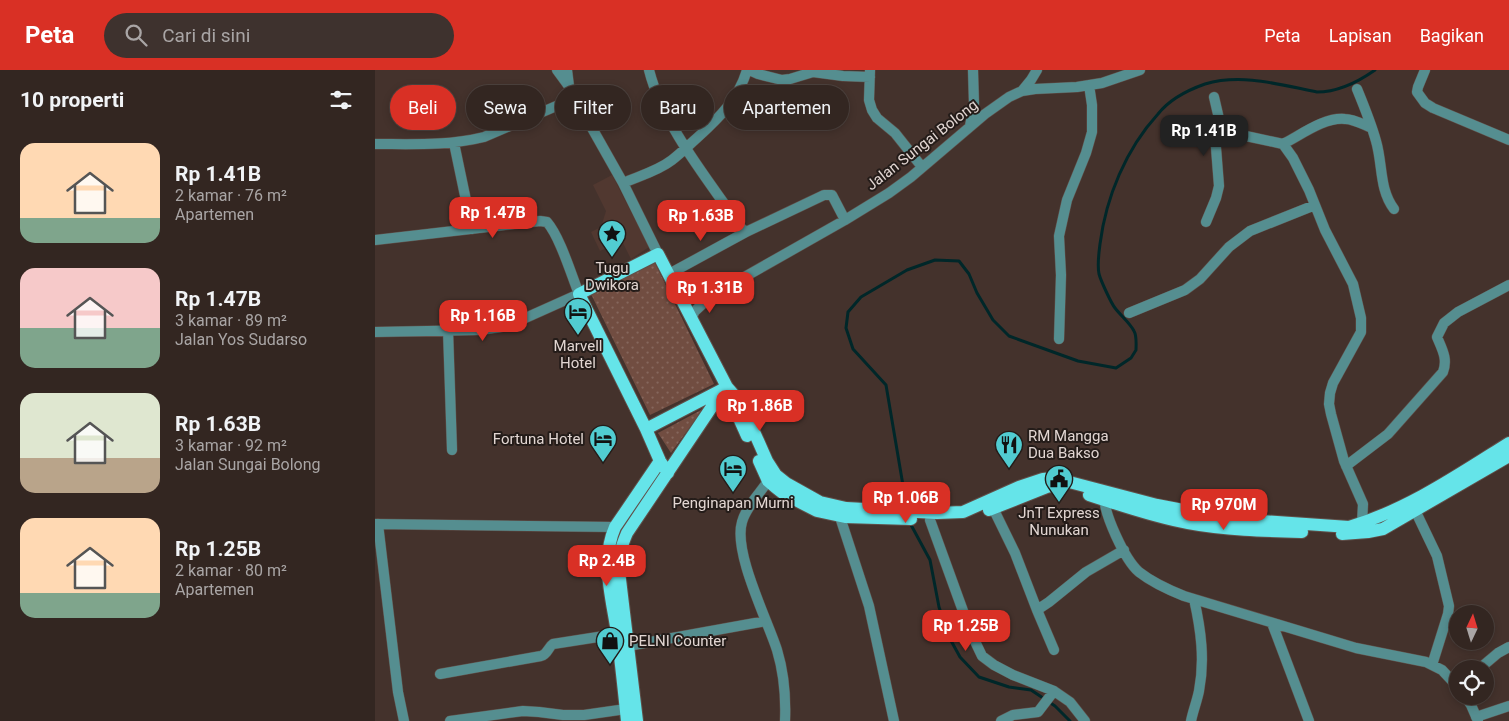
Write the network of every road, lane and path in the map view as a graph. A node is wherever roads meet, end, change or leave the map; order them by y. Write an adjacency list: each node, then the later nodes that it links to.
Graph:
1 (557, 70): 10 (street)
2 (567, 70): 11 (street)
3 (649, 70): 25 (street)
4 (748, 70): 9 (street); 25 (street)
5 (973, 70): 18 (street)
6 (1037, 70): 14 (street)
7 (1425, 70): 21 (street)
8 (1136, 71): 12 (street, Jalan Sungai Bolong)
9 (870, 73): 26 (street)
10 (568, 85)
11 (569, 85)
12 (1089, 86): 14 (street, Jalan Sungai Bolong); 45 (street)
13 (1357, 89): 19 (street)
14 (1022, 91): 18 (street, Jalan Sungai Bolong)
15 (1214, 97): 17 (street)
16 (555, 107): 22 (street)
17 (1219, 123): 24 (street); 31 (street)
18 (970, 126): 26 (street, Jalan Sungai Bolong)
19 (1372, 128): 24 (street); 29 (street)
20 (593, 130): 27 (street)
21 (1509, 140)
22 (454, 143): 23 (street); 32 (street)
23 (375, 144)
24 (1283, 144): 28 (street)
25 (686, 148): 27 (street); 33 (street)
26 (922, 167): 30 (street, Jalan Sungai Bolong)
27 (623, 183): 35 (street)
28 (1315, 205): 41 (street); 52 (street)
29 (1395, 209)
30 (845, 220): 33 (street); 39 (street, Jalan Sungai Bolong)
31 (1206, 222)
32 (472, 229): 34 (street); 38 (street)
33 (746, 232): 36 (street)
34 (375, 240)
35 (659, 254): 36 (main road); 38 (main road)
36 (669, 274): 40 (main road)
37 (1509, 285): 52 (street)
38 (579, 294): 43 (street); 47 (main road)
39 (711, 296): 40 (street, Jalan Sungai Bolong); 42 (street, Jalan Sungai Bolong)
40 (683, 303): 42 (main road)
41 (1129, 313)
42 (691, 318): 46 (main road)
43 (448, 330): 44 (street); 49 (street)
44 (375, 332)
45 (1059, 339)
46 (727, 387): 47 (main road); 58 (main road)
47 (646, 429): 51 (main road)
48 (1509, 443): 60 (main road)
49 (452, 450)
50 (1509, 456): 57 (main road)
51 (659, 461): 53 (main road); 62 (main road)
52 (1346, 466): 60 (street)
53 (668, 473): 54 (main road); 69 (main road)
54 (768, 480): 58 (main road); 66 (street)
55 (1104, 495): 56 (main road); 57 (main road); 59 (main road); 60 (main road); 63 (street)
56 (993, 508): 59 (main road); 65 (street)
57 (1415, 510): 73 (street)
58 (840, 512): 59 (main road); 85 (street)
59 (925, 517): 76 (street)
60 (1362, 523)
61 (376, 524): 62 (street); 81 (street)
62 (615, 527): 68 (main road)
63 (1124, 550): 64 (street); 65 (street)
64 (1194, 599): 67 (street); 88 (street)
65 (1037, 610): 71 (street)
66 (766, 621): 69 (street); 84 (street)
67 (1272, 624): 73 (street); 89 (street)
68 (617, 634): 74 (street); 79 (main road)
69 (627, 646): 83 (main road)
70 (1509, 647): 72 (street)
71 (1054, 650)
72 (1490, 660)
73 (1432, 665): 75 (street)
74 (440, 674)
75 (1449, 676)
76 (1054, 692): 86 (street); 87 (street)
77 (1470, 705): 80 (street)
78 (1509, 706): 80 (street)
79 (627, 715): 82 (street)
80 (1477, 719)
81 (404, 721)
82 (450, 721)
83 (637, 721)
84 (785, 721)
85 (894, 721)
86 (1001, 721)
87 (1085, 721)
88 (1191, 721)
89 (1309, 721)

